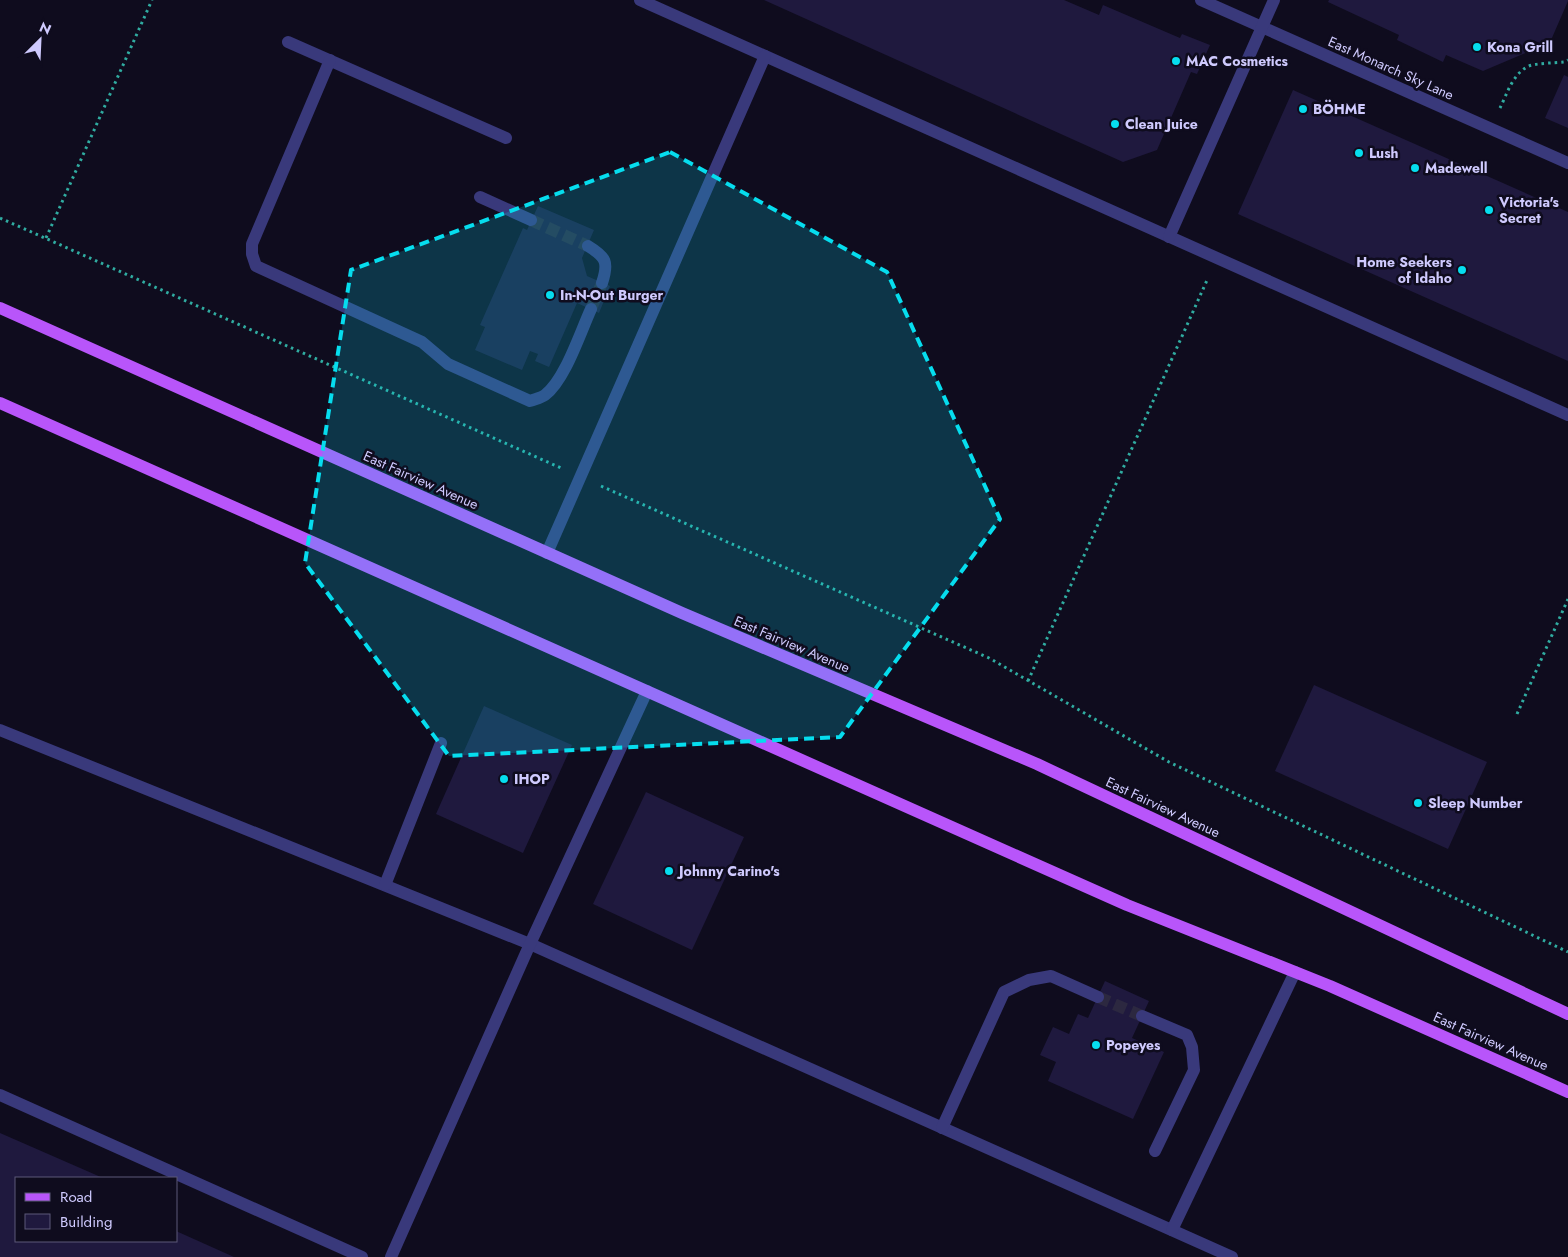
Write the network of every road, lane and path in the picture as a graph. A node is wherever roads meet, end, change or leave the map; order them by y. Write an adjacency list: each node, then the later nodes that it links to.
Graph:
1 (152, 0): 17 (path)
2 (640, 0): 7 (street)
3 (1201, 0): 5 (street, East Monarch Sky Lane)
4 (1274, 0): 5 (street)
5 (1262, 27): 12 (street, East Monarch Sky Lane); 16 (street)
6 (288, 42): 8 (street)
7 (765, 56): 16 (street); 25 (street)
8 (330, 60): 11 (street); 22 (street)
9 (1568, 60): 10 (path)
10 (1498, 113)
11 (506, 138)
12 (1568, 163)
13 (480, 197): 15 (street)
14 (0, 218): 17 (path)
15 (531, 220)
16 (1169, 237): 19 (street)
17 (46, 238): 25 (path)
18 (588, 246): 20 (street)
19 (1217, 258): 24 (street); 28 (path)
20 (602, 283)
21 (0, 308): 26 (main road, East Fairview Avenue)
22 (591, 309)
23 (0, 403): 29 (main road, East Fairview Avenue)
24 (1568, 415)
25 (580, 476): 26 (street); 28 (path)
26 (547, 552): 38 (main road, East Fairview Avenue)
27 (1568, 599): 30 (path)
28 (1028, 681): 35 (path)
29 (646, 691): 34 (street); 36 (main road, East Fairview Avenue)
30 (1517, 714)
31 (0, 730): 33 (street)
32 (441, 743): 33 (street)
33 (385, 885): 34 (street)
34 (530, 944): 42 (street); 46 (street)
35 (1568, 952)
36 (1295, 972): 40 (main road, East Fairview Avenue); 44 (street)
37 (1098, 997): 42 (street)
38 (1568, 1014)
39 (1142, 1016): 43 (street)
40 (1568, 1092)
41 (0, 1096): 45 (street)
42 (942, 1128): 44 (street)
43 (1155, 1151)
44 (1172, 1230): 47 (street)
45 (362, 1257)
46 (391, 1257)
47 (1232, 1257)

